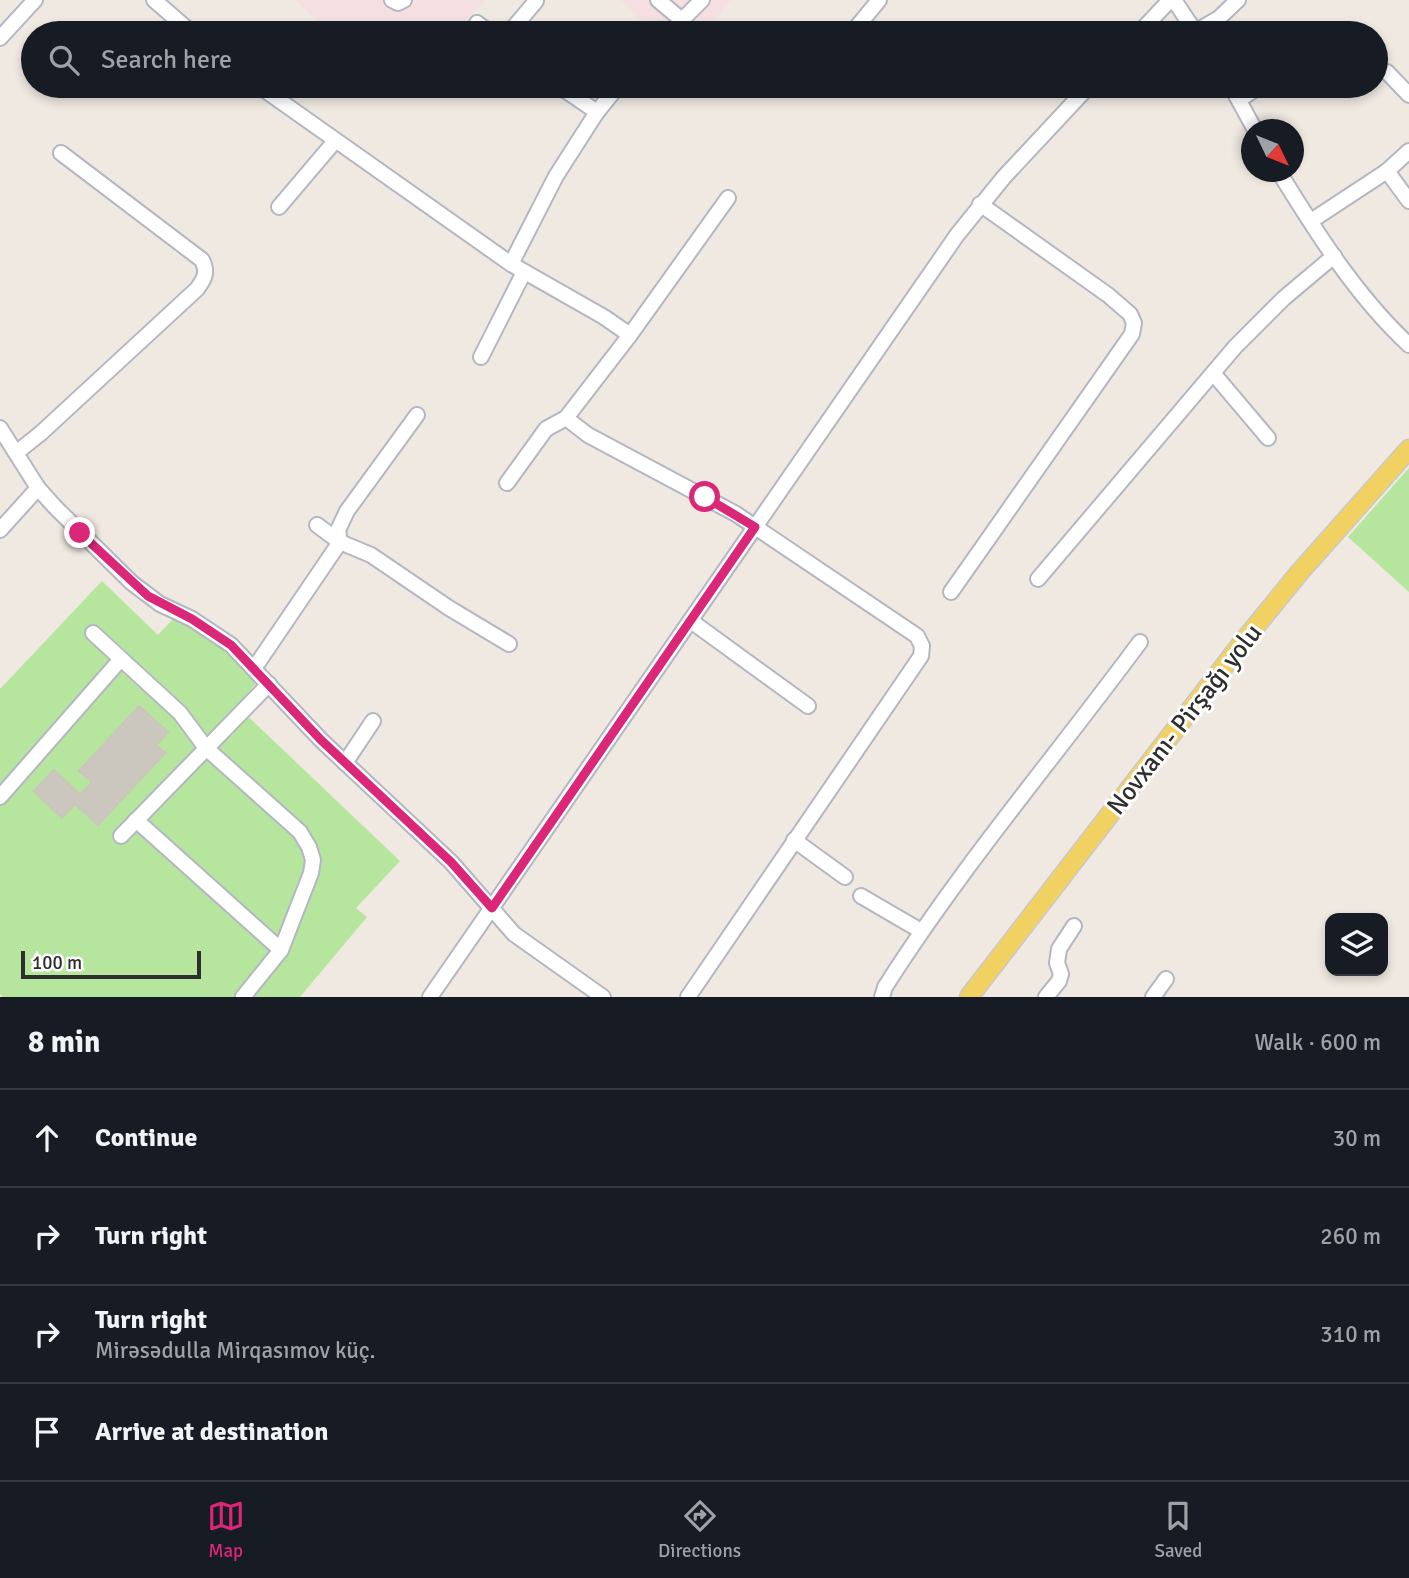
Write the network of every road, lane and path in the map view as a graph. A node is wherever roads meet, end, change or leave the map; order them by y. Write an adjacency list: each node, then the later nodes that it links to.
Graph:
1 (35, 0): 17 (street)
2 (154, 0): 11 (street)
3 (392, 0): 4 (street)
4 (404, 0)
5 (658, 0): 6 (street)
6 (702, 0)
7 (879, 0): 13 (street)
8 (1172, 0): 14 (street); 15 (street)
9 (1238, 0): 16 (street)
10 (537, 1): 12 (street)
11 (178, 21)
12 (520, 21)
13 (862, 21)
14 (1151, 21)
15 (1187, 21)
16 (1214, 21)
17 (0, 38)
18 (1388, 73): 19 (street)
19 (1409, 95)
20 (276, 98): 28 (street)
21 (577, 98): 26 (street)
22 (608, 98): 26 (street)
23 (1078, 98): 35 (street)
24 (1242, 98): 25 (street)
25 (1239, 100): 27 (street)
26 (597, 112): 39 (street)
27 (1249, 119)
28 (335, 141): 36 (street); 39 (street)
29 (1409, 151): 31 (street)
30 (61, 153): 49 (street)
31 (1387, 171): 34 (street); 37 (street)
32 (1286, 182): 37 (street)
33 (728, 198): 40 (street)
34 (1409, 201)
35 (980, 204): 53 (street); 57 (street)
36 (279, 206)
37 (1311, 221): 38 (street)
38 (1334, 256): 41 (street); 43 (street)
39 (518, 268): 40 (street); 42 (street)
40 (630, 335): 45 (street)
41 (1409, 345)
42 (481, 357)
43 (1213, 373): 47 (street); 56 (street)
44 (417, 415): 55 (street)
45 (566, 418): 50 (street); 53 (street)
46 (0, 428): 49 (street)
47 (1268, 438)
48 (1409, 449): 85 (main road, Novxanı- Pirşağı yolu)
49 (16, 453): 51 (street)
50 (507, 483)
51 (38, 488): 54 (street); 63 (street)
52 (317, 525): 55 (street)
53 (755, 527): 58 (street); 72 (street)
54 (0, 530)
55 (340, 542): 61 (street); 63 (street)
56 (1038, 579)
57 (951, 592)
58 (691, 621): 65 (street); 75 (street)
59 (93, 633): 62 (street)
60 (1140, 642): 77 (street)
61 (509, 645)
62 (121, 659): 67 (street); 69 (street)
63 (255, 667): 64 (street)
64 (269, 684): 67 (street); 68 (street)
65 (808, 706)
66 (373, 722): 68 (street)
67 (206, 748): 70 (street); 78 (street)
68 (345, 763): 75 (street)
69 (0, 797)
70 (136, 820): 71 (street); 78 (street)
71 (121, 836)
72 (794, 840): 73 (street); 83 (street)
73 (845, 877)
74 (861, 896): 77 (street)
75 (492, 908): 80 (street); 82 (street)
76 (1074, 926): 86 (street)
77 (921, 931): 84 (street)
78 (281, 950): 81 (street)
79 (1167, 979): 87 (street)
80 (595, 995)
81 (243, 997)
82 (430, 997)
83 (688, 997)
84 (882, 997)
85 (969, 997)
86 (1046, 997)
87 (1153, 997)

